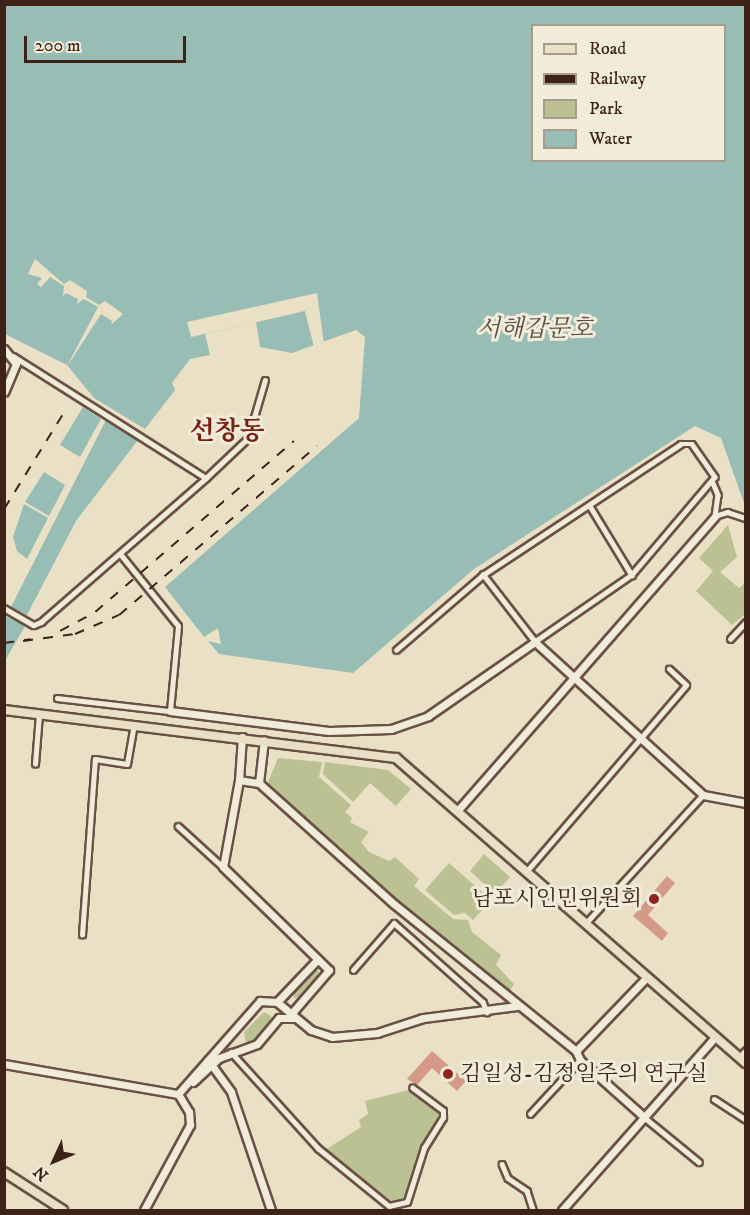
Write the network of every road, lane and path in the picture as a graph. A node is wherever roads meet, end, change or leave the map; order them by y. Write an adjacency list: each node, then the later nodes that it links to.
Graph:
1 (4, 349): 2 (street)
2 (13, 356): 4 (street); 5 (street)
3 (265, 380): 5 (street)
4 (4, 392)
5 (206, 478): 10 (street)
6 (713, 483): 7 (street); 8 (street); 12 (street)
7 (590, 506): 11 (street); 12 (street)
8 (715, 516): 9 (street); 19 (street)
9 (746, 518)
10 (120, 554): 13 (street); 22 (street)
11 (483, 575): 16 (street); 17 (street)
12 (632, 575): 16 (street)
13 (6, 609)
14 (746, 622): 15 (street)
15 (730, 639)
16 (535, 642): 19 (street); 22 (street)
17 (396, 650)
18 (669, 669): 27 (street)
19 (571, 679): 27 (street); 33 (street)
20 (57, 698): 22 (street)
21 (4, 710): 23 (main road)
22 (170, 711)
23 (39, 714): 24 (main road); 28 (street)
24 (134, 725): 25 (main road); 38 (street)
25 (242, 737): 26 (main road); 29 (street)
26 (264, 740): 30 (street); 33 (main road)
27 (639, 740): 31 (street); 36 (street)
28 (35, 764)
29 (239, 780): 30 (street); 35 (street)
30 (259, 783): 43 (street)
31 (703, 795): 32 (street); 37 (street)
32 (746, 803)
33 (458, 810): 36 (main road)
34 (178, 826): 35 (street)
35 (223, 867): 39 (street)
36 (526, 872): 37 (main road)
37 (586, 923): 41 (main road)
38 (82, 935)
39 (318, 959): 42 (street); 45 (street)
40 (353, 970): 44 (street)
41 (646, 978): 46 (main road); 48 (street)
42 (277, 1002): 45 (street); 52 (street)
43 (517, 1006): 44 (street); 48 (street)
44 (487, 1012): 45 (street)
45 (294, 1016): 49 (street)
46 (715, 1037): 51 (main road); 58 (street)
47 (746, 1050): 51 (street)
48 (576, 1051): 50 (street)
49 (231, 1052): 52 (street); 54 (street)
50 (580, 1060): 57 (street); 58 (street)
51 (742, 1060)
52 (210, 1062): 55 (street); 65 (street)
53 (4, 1064): 55 (street)
54 (413, 1088)
55 (179, 1093): 64 (street)
56 (714, 1099): 59 (street)
57 (530, 1114)
58 (644, 1117): 60 (street); 67 (street)
59 (746, 1120)
60 (699, 1162)
61 (502, 1164): 66 (street)
62 (4, 1172): 63 (main road)
63 (63, 1210)
64 (144, 1210)
65 (271, 1210)
66 (533, 1210)
67 (562, 1210)

